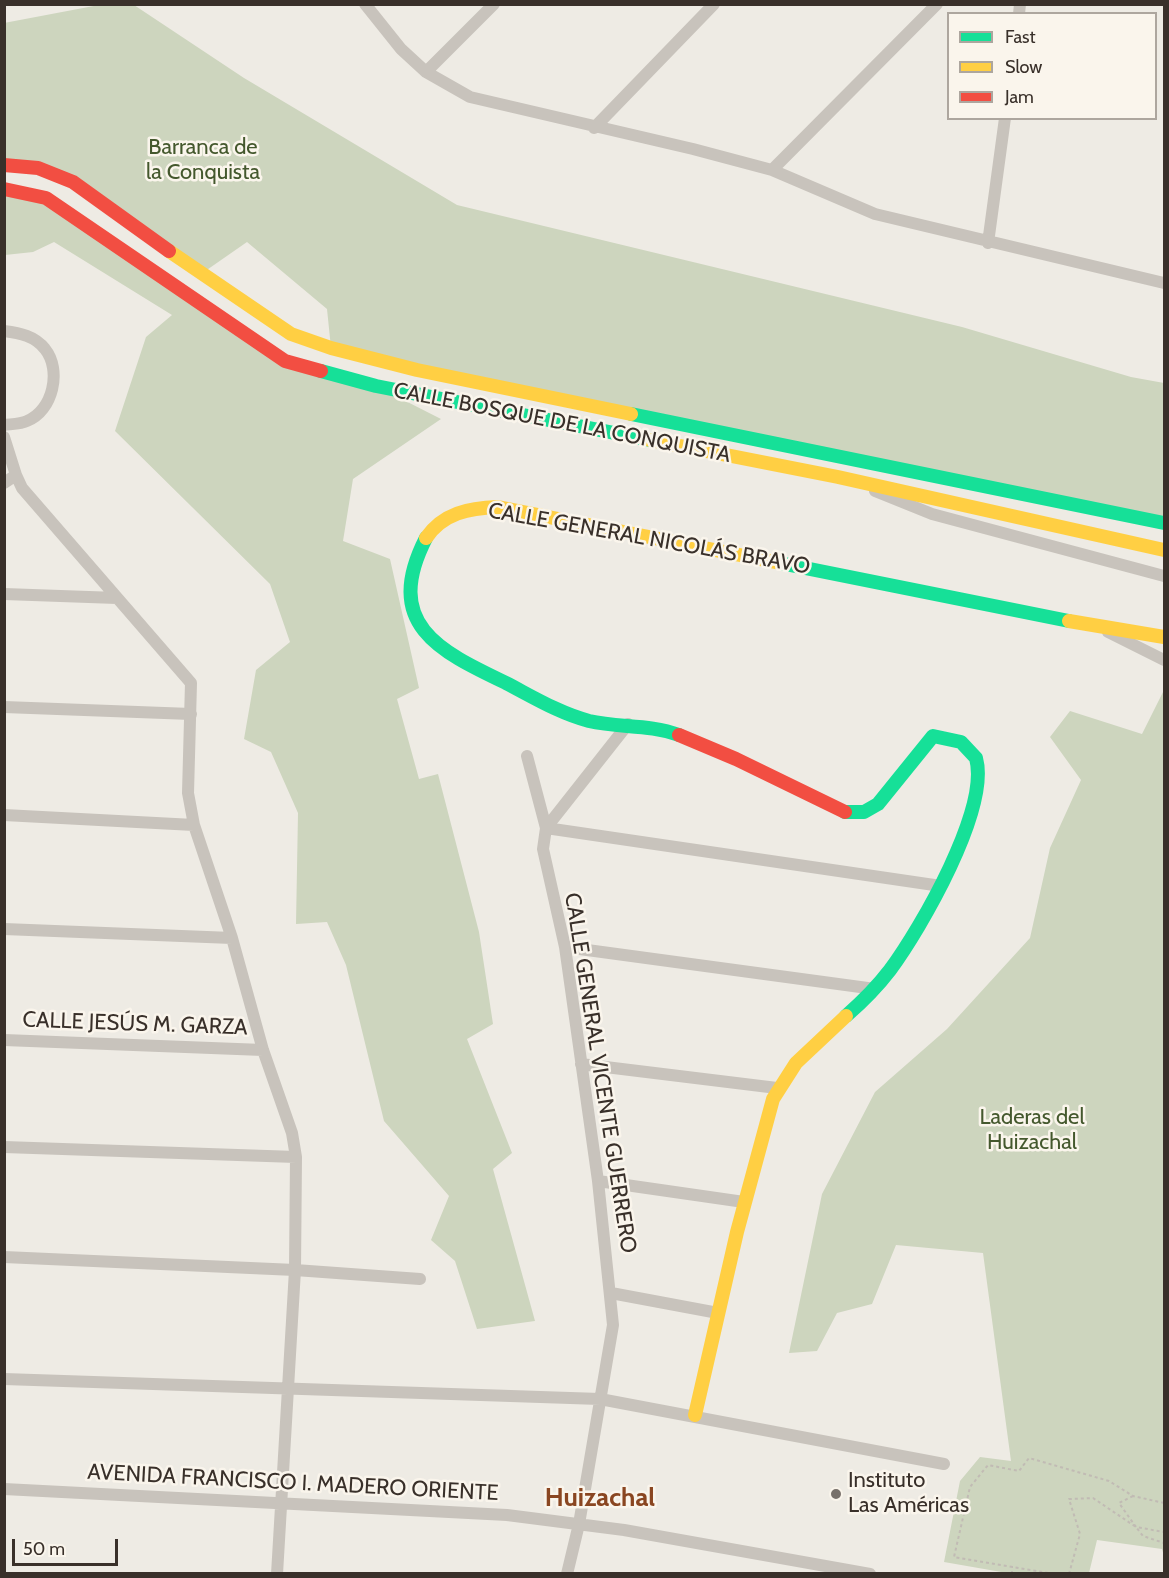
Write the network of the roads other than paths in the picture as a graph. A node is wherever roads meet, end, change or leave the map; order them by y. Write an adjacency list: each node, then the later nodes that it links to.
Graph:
1 (365, 4): 5 (street)
2 (494, 4): 5 (street)
3 (714, 4): 7 (street)
4 (937, 4): 9 (street)
5 (426, 72): 7 (street)
6 (1005, 120): 11 (street)
7 (594, 128): 9 (street)
8 (4, 165): 19 (main road, CALLE BOSQUE DE LA CONQUISTA)
9 (772, 170): 11 (street)
10 (4, 189): 17 (main road, CALLE BOSQUE DE LA CONQUISTA)
11 (988, 243): 12 (street)
12 (1164, 283)
13 (4, 331): 14 (street)
14 (4, 425)
15 (4, 437): 16 (street)
16 (16, 475): 18 (street); 23 (street)
17 (838, 477): 20 (main road, CALLE BOSQUE DE LA CONQUISTA); 21 (street)
18 (4, 483)
19 (1164, 523)
20 (1164, 550)
21 (1164, 576)
22 (4, 594): 23 (street)
23 (117, 598): 28 (street)
24 (1099, 627): 25 (main road, CALLE GENERAL NICOLÁS BRAVO); 26 (street, CALLE GENERAL NICOLÁS BRAVO); 29 (main road, CALLE GENERAL NICOLÁS BRAVO)
25 (1164, 637)
26 (1164, 660)
27 (4, 708): 28 (street)
28 (191, 714): 32 (street)
29 (627, 724): 33 (street); 34 (main road, CALLE GENERAL NICOLÁS BRAVO)
30 (527, 756): 33 (street, CALLE GENERAL VICENTE GUERRERO)
31 (4, 815): 32 (street)
32 (195, 825): 36 (street)
33 (546, 828): 34 (street); 37 (street, CALLE GENERAL VICENTE GUERRERO)
34 (940, 886): 38 (main road)
35 (4, 929): 36 (street)
36 (232, 938): 40 (street)
37 (565, 947): 38 (street); 41 (street, CALLE GENERAL VICENTE GUERRERO)
38 (875, 989): 42 (main road)
39 (4, 1040): 40 (street, CALLE JESÚS M. GARZA)
40 (263, 1050): 44 (street)
41 (581, 1064): 42 (street); 45 (street, CALLE GENERAL VICENTE GUERRERO)
42 (777, 1088): 46 (main road)
43 (4, 1148): 44 (street)
44 (296, 1157): 48 (street)
45 (598, 1181): 46 (street); 50 (street, CALLE GENERAL VICENTE GUERRERO)
46 (744, 1202): 51 (main road)
47 (4, 1257): 48 (street)
48 (295, 1270): 49 (street); 53 (street)
49 (420, 1279)
50 (611, 1293): 51 (street); 54 (street, CALLE GENERAL VICENTE GUERRERO)
51 (718, 1313): 55 (main road)
52 (4, 1379): 53 (street)
53 (290, 1389): 54 (street); 58 (street)
54 (600, 1399): 55 (street); 59 (street, CALLE GENERAL VICENTE GUERRERO)
55 (695, 1415): 56 (street)
56 (944, 1464)
57 (4, 1489): 58 (street, AVENIDA FRANCISCO I. MADERO ORIENTE)
58 (282, 1504): 59 (street, AVENIDA FRANCISCO I. MADERO ORIENTE); 61 (street)
59 (579, 1524): 60 (street, AVENIDA FRANCISCO I. MADERO ORIENTE); 62 (street, CALLE GENERAL VICENTE GUERRERO)
60 (857, 1572): 63 (street, AVENIDA FRANCISCO I. MADERO ORIENTE)
61 (277, 1574)
62 (567, 1574)
63 (870, 1574)

